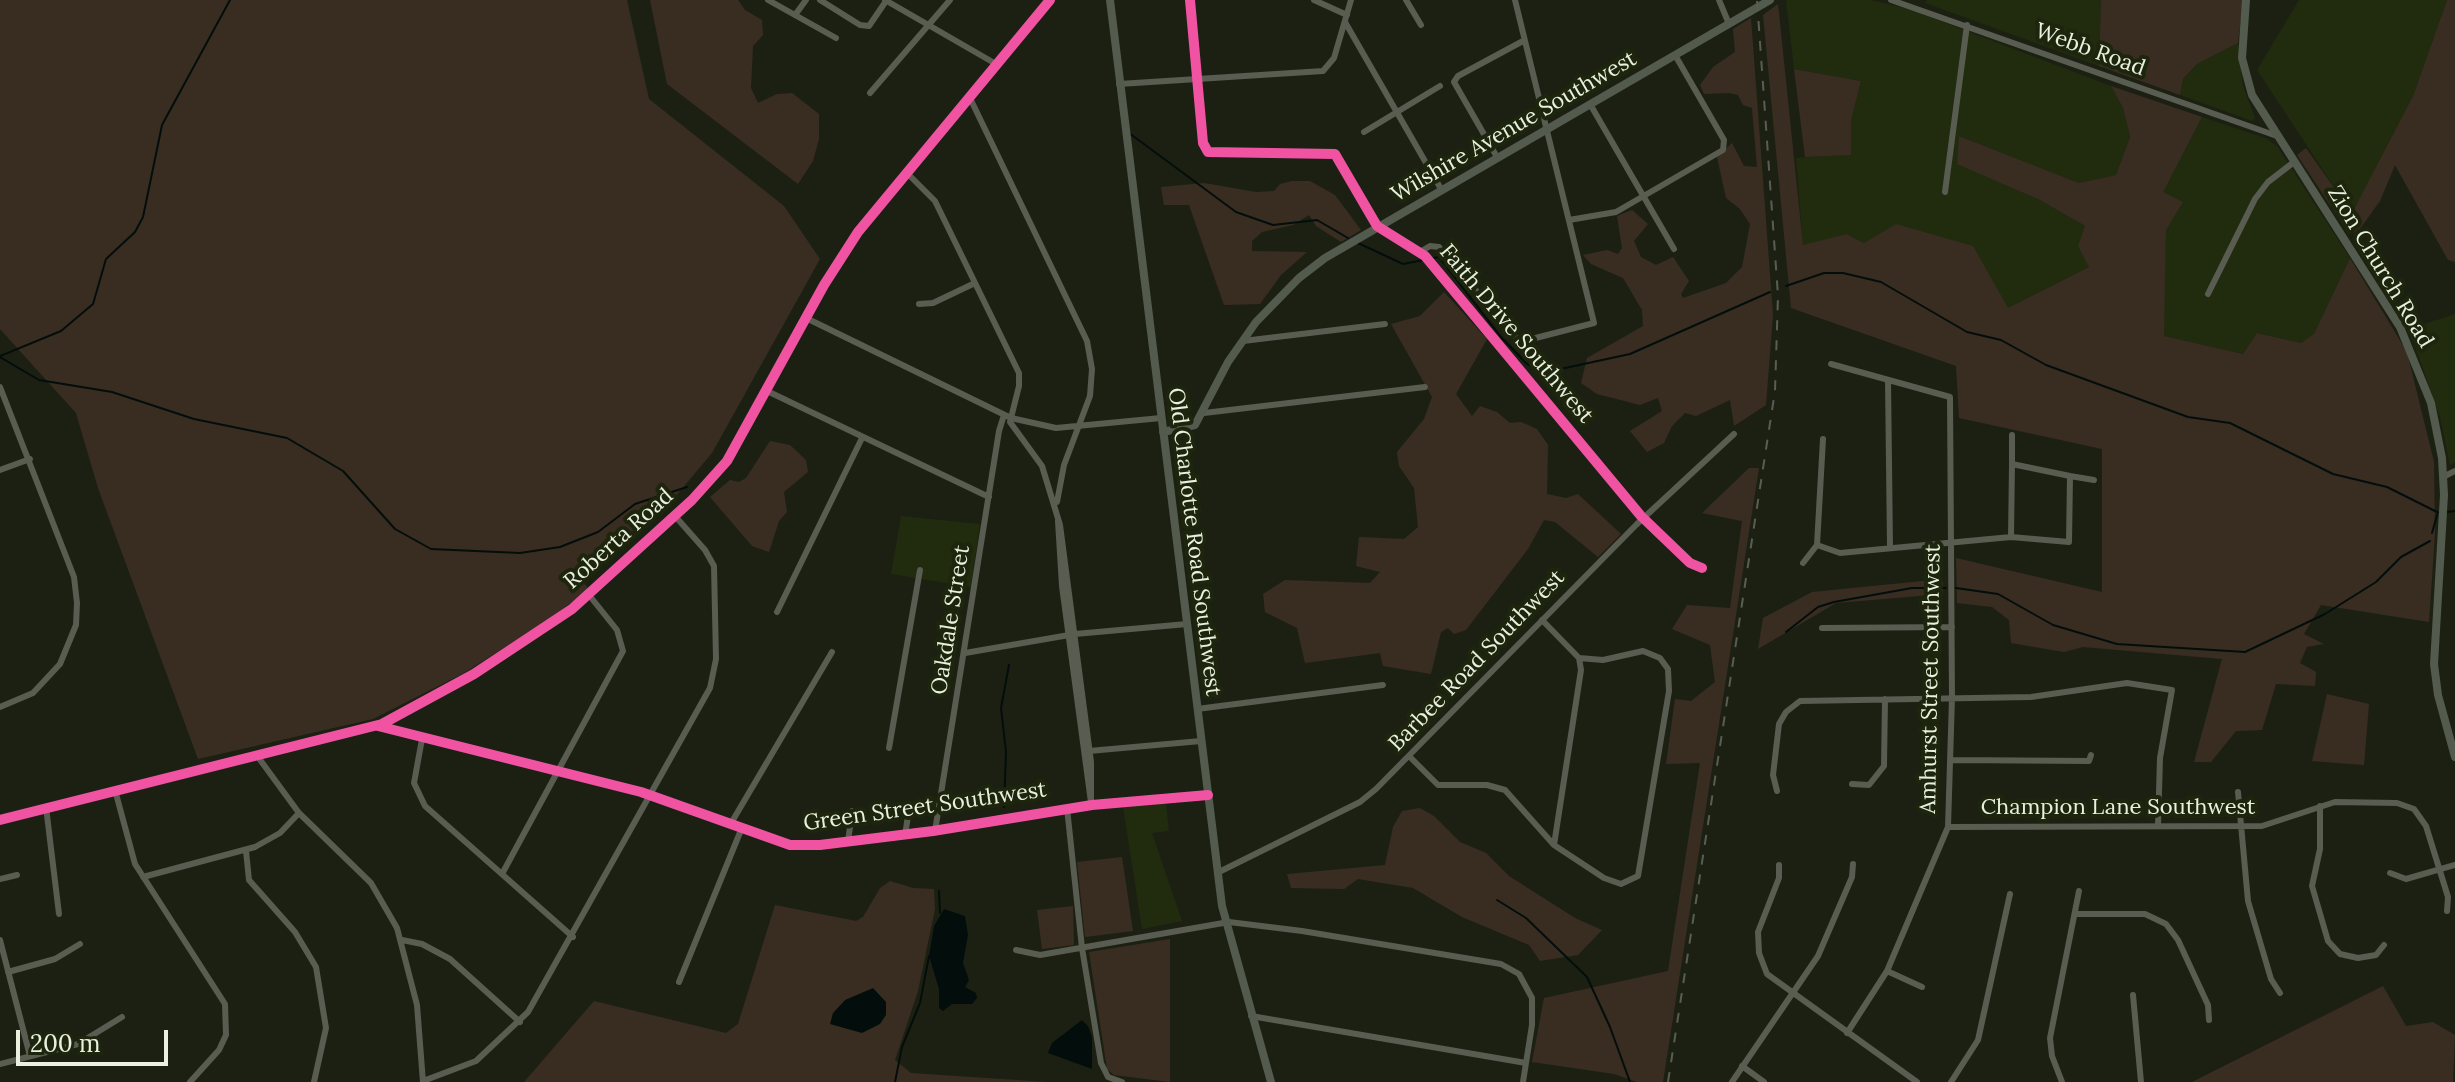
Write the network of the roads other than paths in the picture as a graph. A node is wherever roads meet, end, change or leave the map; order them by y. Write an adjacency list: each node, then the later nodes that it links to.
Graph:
1 (768, 0): 17 (street)
2 (806, 0): 17 (street)
3 (820, 0): 4 (street)
4 (886, 0): 20 (street)
5 (950, 0): 20 (street)
6 (1050, 0): 26 (street, Roberta Road)
7 (1110, 0): 28 (street, Old Charlotte Road Southwest)
8 (1190, 0): 27 (street, Faith Drive Southwest)
9 (1314, 0): 18 (street)
10 (1351, 0): 18 (street)
11 (1406, 0): 21 (street)
12 (1515, 0): 24 (street)
13 (1719, 0): 19 (street)
14 (1770, 0): 19 (street, Wilshire Avenue Southwest)
15 (1891, 0): 22 (street, Webb Road)
16 (2246, 0): 36 (street, Zion Church Road)
17 (795, 15): 23 (street)
18 (1346, 18): 27 (street); 33 (street)
19 (1729, 24): 25 (street, Wilshire Avenue Southwest)
20 (929, 25): 26 (street); 30 (street)
21 (1421, 25)
22 (1967, 25): 36 (street, Webb Road); 41 (street)
23 (836, 38)
24 (1523, 41): 34 (street); 37 (street)
25 (1675, 55): 32 (street, Wilshire Avenue Southwest); 42 (street)
26 (996, 64): 31 (street, Roberta Road)
27 (1196, 80): 28 (street); 44 (street, Faith Drive Southwest)
28 (1119, 84): 60 (street, Old Charlotte Road Southwest)
29 (1440, 86): 33 (street)
30 (870, 93)
31 (969, 96): 39 (street, Roberta Road); 61 (street)
32 (1590, 104): 34 (street, Wilshire Avenue Southwest); 42 (street)
33 (1397, 112): 35 (street); 40 (street)
34 (1546, 129): 37 (street, Wilshire Avenue Southwest); 43 (street)
35 (1364, 132)
36 (2277, 136): 38 (street, Zion Church Road)
37 (1497, 157): 40 (street, Wilshire Avenue Southwest)
38 (2294, 162): 48 (street); 72 (street, Zion Church Road)
39 (906, 172): 47 (street, Oakdale Street); 50 (street, Roberta Road)
40 (1441, 189): 44 (street, Wilshire Avenue Southwest)
41 (1945, 192)
42 (1643, 196): 43 (street); 45 (street)
43 (1569, 220): 46 (street)
44 (1377, 226): 46 (street, Faith Drive Southwest); 52 (street, Wilshire Avenue Southwest)
45 (1674, 249)
46 (1424, 256): 77 (street, Faith Drive Southwest)
47 (975, 283): 49 (street); 59 (street, Oakdale Street)
48 (2208, 294)
49 (919, 304)
50 (806, 318): 57 (street, Roberta Road); 59 (street)
51 (1385, 324): 52 (street)
52 (1243, 341): 58 (street, Wilshire Avenue Southwest)
53 (1831, 364): 54 (street)
54 (1888, 380): 79 (street, Amhurst Street Southwest); 81 (street)
55 (0, 387): 67 (street)
56 (1425, 387): 58 (street)
57 (767, 391): 65 (street); 76 (street, Roberta Road)
58 (1204, 413): 62 (street)
59 (1008, 416): 61 (street); 74 (street, Oakdale Street); 75 (street)
60 (1161, 418): 61 (street); 62 (street, Old Charlotte Road Southwest)
61 (1080, 427): 75 (street)
62 (1163, 432): 88 (street, Old Charlotte Road Southwest)
63 (1734, 434): 77 (street, Barbee Road Southwest)
64 (2012, 435): 68 (street)
65 (862, 438): 74 (street); 86 (street)
66 (1823, 439): 80 (street)
67 (30, 459): 69 (street); 98 (street)
68 (2012, 464): 71 (street); 78 (street)
69 (0, 470)
70 (2455, 471): 72 (street)
71 (2070, 476): 73 (street); 78 (street)
72 (2443, 477): 108 (street, Zion Church Road)
73 (2094, 480)
74 (989, 497): 93 (street, Oakdale Street)
75 (1056, 509): 91 (street)
76 (675, 516): 85 (street, Roberta Road); 115 (street)
77 (1644, 518): 83 (street, Faith Drive Southwest); 87 (street, Barbee Road Southwest)
78 (2011, 537): 79 (street)
79 (1951, 543): 81 (street); 89 (street, Amhurst Street Southwest)
80 (1817, 545): 81 (street); 82 (street)
81 (1890, 547)
82 (1803, 563)
83 (1702, 568)
84 (920, 570): 103 (street)
85 (589, 595): 100 (street, Roberta Road); 110 (street)
86 (777, 612)
87 (1542, 620): 94 (street); 106 (street, Barbee Road Southwest)
88 (1187, 624): 91 (street); 99 (street, Old Charlotte Road Southwest)
89 (1952, 627): 90 (street); 96 (street, Amhurst Street Southwest)
90 (1822, 628)
91 (1072, 635): 93 (street); 104 (street)
92 (832, 652): 125 (street)
93 (965, 653): 130 (street, Oakdale Street)
94 (1579, 658): 133 (street); 133 (street)
95 (1383, 685): 99 (street)
96 (1952, 698): 97 (street); 109 (street, Amhurst Street Southwest); 126 (street)
97 (1885, 699): 111 (street); 113 (street)
98 (0, 707)
99 (1197, 709): 102 (street, Old Charlotte Road Southwest)
100 (378, 726): 101 (street, Green Street Southwest); 107 (street, Roberta Road)
101 (422, 739): 110 (street, Green Street Southwest); 141 (street)
102 (1201, 741): 104 (street); 116 (street, Old Charlotte Road Southwest)
103 (889, 748)
104 (1086, 752): 117 (street)
105 (2091, 755): 109 (street)
106 (1409, 756): 133 (street); 139 (street, Barbee Road Southwest)
107 (258, 757): 112 (street, Roberta Road); 122 (street)
108 (2455, 757)
109 (1951, 760): 128 (street, Amhurst Street Southwest)
110 (560, 771): 115 (street, Green Street Southwest); 141 (street)
111 (1852, 784)
112 (115, 790): 119 (street, Roberta Road); 143 (street)
113 (1777, 791)
114 (2238, 792): 127 (street)
115 (650, 795): 125 (street, Green Street Southwest); 151 (street)
116 (1208, 795): 117 (street, Green Street Southwest); 139 (street, Old Charlotte Road Southwest)
117 (1092, 803): 120 (street, Green Street Southwest)
118 (2320, 806): 127 (street, Champion Lane Southwest); 138 (street, Champion Lane Southwest); 155 (street)
119 (46, 807): 124 (street, Roberta Road); 148 (street)
120 (1067, 808): 130 (street, Green Street Southwest); 156 (street)
121 (852, 811): 132 (street)
122 (299, 813): 134 (street); 153 (street)
123 (908, 816): 131 (street)
124 (0, 820)
125 (730, 825): 129 (street, Green Street Southwest)
126 (2158, 826): 127 (street, Champion Lane Southwest); 128 (street, Champion Lane Southwest)
127 (2241, 826): 162 (street)
128 (1948, 827): 158 (street, Amhurst Street Southwest)
129 (741, 830): 132 (street, Green Street Southwest); 160 (street)
130 (935, 831): 131 (street, Green Street Southwest)
131 (905, 835): 132 (street, Green Street Southwest)
132 (848, 842)
133 (1554, 845)
134 (246, 851): 143 (street); 175 (street)
135 (1853, 864): 163 (street)
136 (1779, 865): 163 (street)
137 (2455, 865): 138 (street)
138 (2439, 869): 140 (street); 147 (street, Champion Lane Southwest)
139 (1217, 873): 150 (street, Old Charlotte Road Southwest)
140 (2390, 873)
141 (502, 874): 151 (street)
142 (17, 875): 144 (street)
143 (143, 877): 174 (street)
144 (0, 879)
145 (2079, 891): 149 (street)
146 (2010, 894): 183 (street)
147 (2447, 911)
148 (59, 914)
149 (2076, 914): 167 (street); 184 (street)
150 (1225, 922): 156 (street); 165 (street, Old Charlotte Road Southwest); 171 (street)
151 (573, 937): 168 (street)
152 (0, 940): 159 (street)
153 (402, 940): 168 (street); 176 (street)
154 (80, 944): 159 (street)
155 (2384, 945)
156 (1082, 948): 157 (street); 177 (street)
157 (1016, 950)
158 (1887, 971): 161 (street); 169 (street, Amhurst Street Southwest)
159 (8, 972): 170 (street)
160 (679, 982)
161 (1922, 987)
162 (2280, 993)
163 (1791, 994): 169 (street); 173 (street)
164 (2133, 995): 185 (street)
165 (1251, 1016): 171 (street); 178 (street, Old Charlotte Road Southwest)
166 (122, 1017): 170 (street)
167 (2209, 1020)
168 (520, 1022): 176 (street)
169 (1847, 1033): 182 (street)
170 (30, 1056): 172 (street)
171 (1526, 1063): 179 (street)
172 (0, 1064)
173 (1742, 1066): 180 (street); 181 (street)
174 (190, 1082)
175 (314, 1082)
176 (423, 1082)
177 (1122, 1082)
178 (1271, 1082)
179 (1523, 1082)
180 (1732, 1082)
181 (1764, 1082)
182 (1917, 1082)
183 (1951, 1082)
184 (2062, 1082)
185 (2141, 1082)

